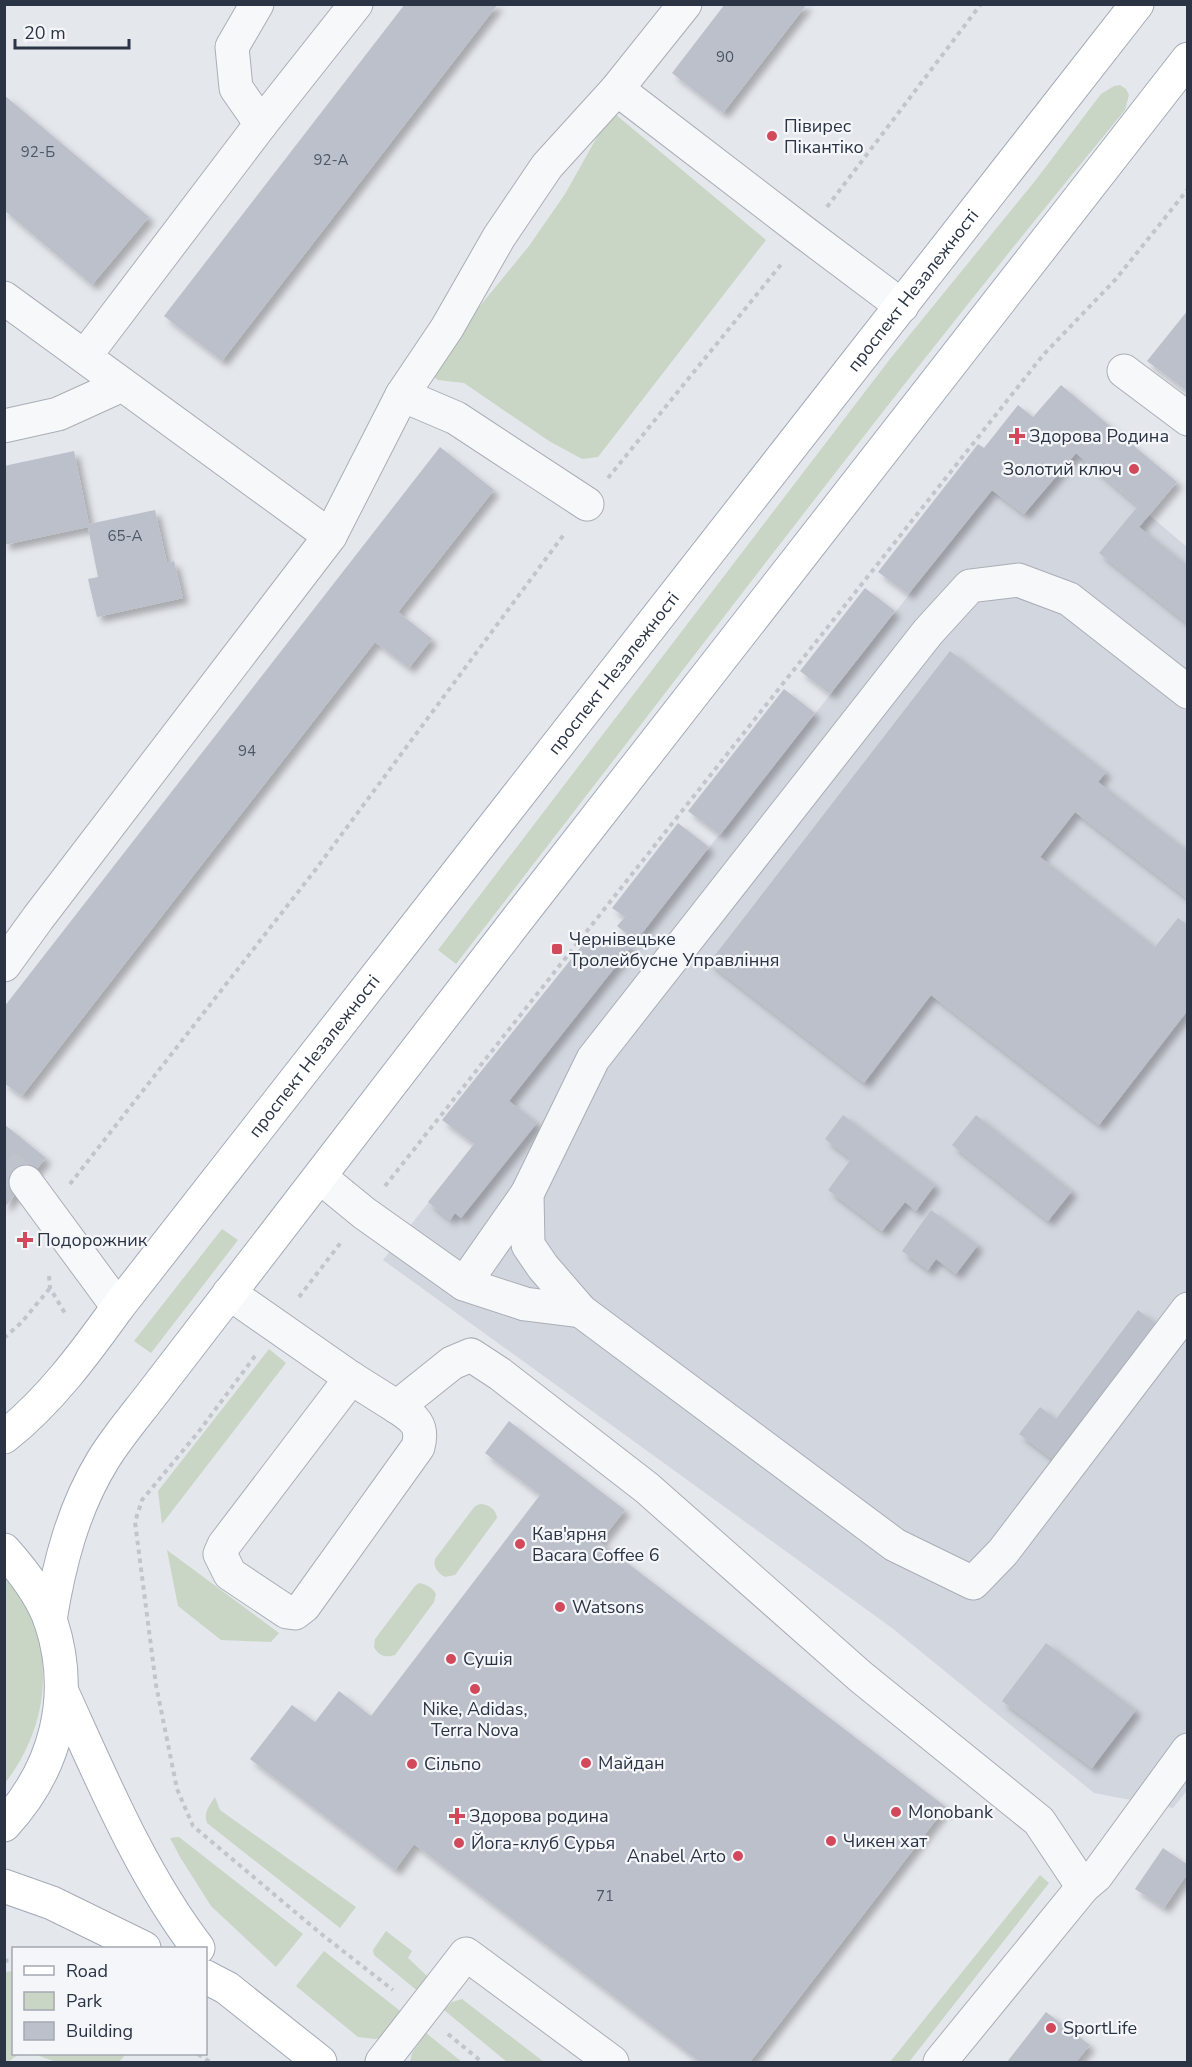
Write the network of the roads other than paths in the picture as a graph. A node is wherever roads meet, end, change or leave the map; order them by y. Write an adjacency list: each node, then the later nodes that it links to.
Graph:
1 (257, 4): 7 (lane)
2 (356, 4): 7 (lane)
3 (685, 4): 6 (lane)
4 (1137, 4): 9 (main road, проспект Незалежності)
5 (1188, 59): 20 (main road)
6 (617, 89): 9 (lane); 13 (lane)
7 (261, 124): 10 (lane)
8 (4, 298): 10 (lane)
9 (902, 306): 25 (main road, проспект Незалежності)
10 (86, 356): 12 (lane)
11 (1125, 371): 14 (lane)
12 (122, 384): 15 (lane); 17 (lane)
13 (402, 395): 16 (lane); 17 (lane)
14 (1188, 418)
15 (4, 426)
16 (587, 504)
17 (330, 536): 19 (lane)
18 (1188, 692): 22 (lane)
19 (4, 965)
20 (320, 1177): 23 (lane); 24 (main road)
21 (26, 1182): 25 (lane)
22 (528, 1194): 23 (lane); 27 (lane)
23 (464, 1284): 27 (lane)
24 (230, 1293): 28 (lane); 32 (main road)
25 (117, 1307): 30 (main road, проспект Незалежності)
26 (1188, 1309): 27 (lane)
27 (581, 1311)
28 (351, 1378): 29 (lane); 29 (lane)
29 (397, 1407): 37 (lane)
30 (4, 1437)
31 (4, 1550): 32 (main road)
32 (50, 1620): 33 (main road)
33 (62, 1692): 35 (main road); 39 (main road)
34 (1187, 1751): 37 (lane)
35 (4, 1825)
36 (4, 1886): 38 (main road)
37 (1083, 1887): 45 (lane)
38 (142, 1947)
39 (197, 1947)
40 (207, 1961): 41 (main road)
41 (216, 1982): 42 (main road)
42 (320, 2062)
43 (382, 2062): 44 (lane)
44 (612, 2062)
45 (940, 2062)

